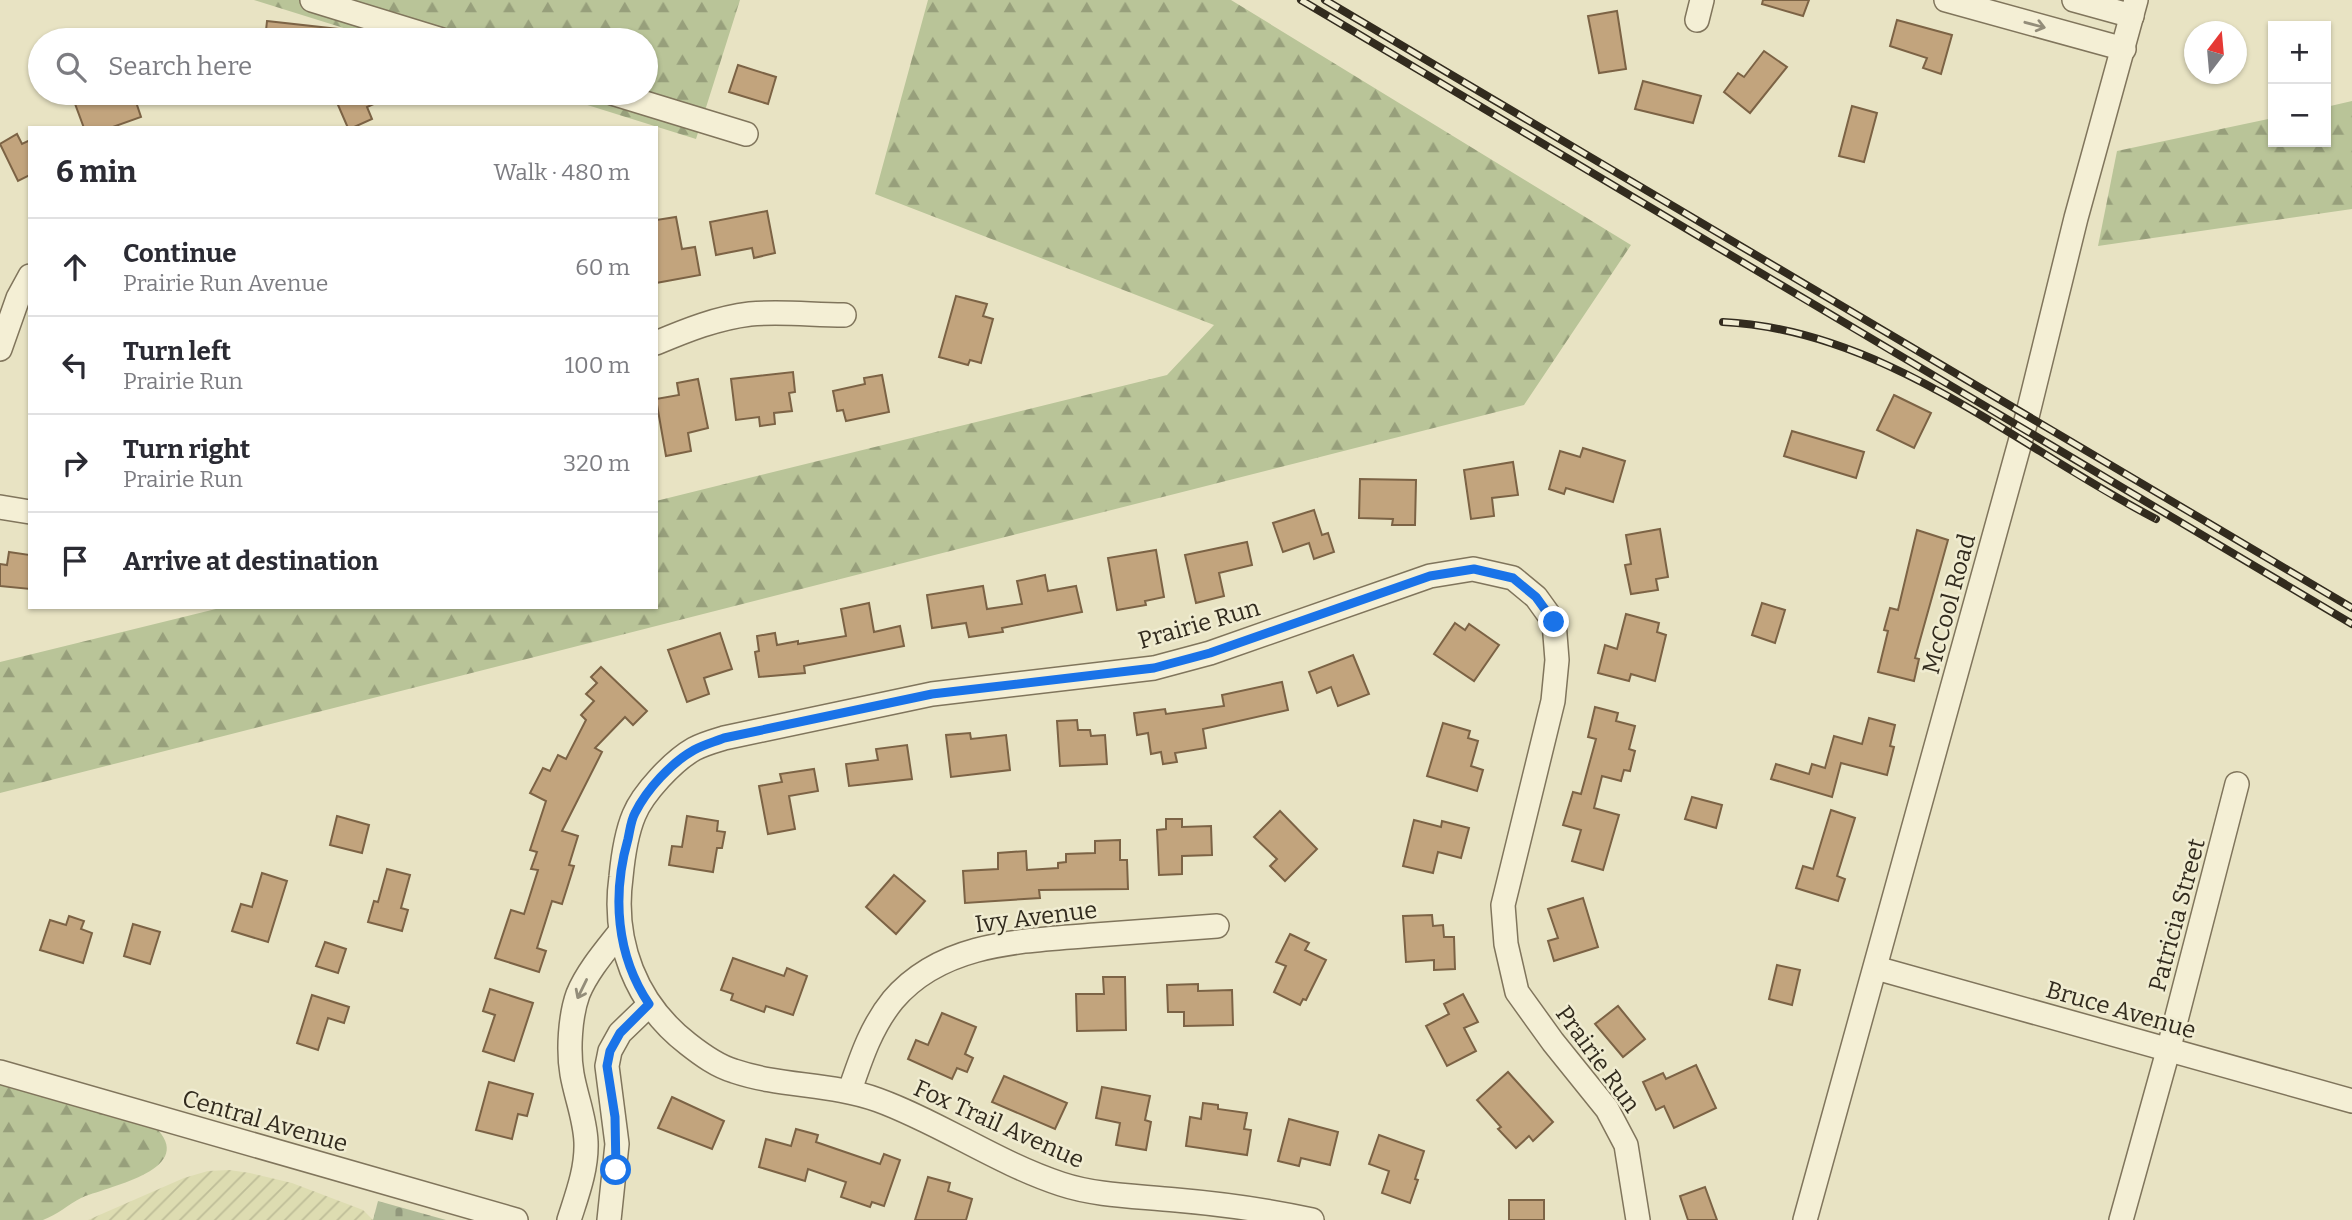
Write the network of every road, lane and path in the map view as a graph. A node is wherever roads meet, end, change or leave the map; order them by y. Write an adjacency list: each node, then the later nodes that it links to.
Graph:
1 (312, 0): 6 (street)
2 (1946, 0): 4 (street)
3 (2074, 0): 5 (street)
4 (1998, 7): 7 (street, one-way to 7)
5 (2134, 8): 7 (street, McCool Road)
6 (403, 28)
7 (2124, 49): 19 (street, McCool Road)
8 (651, 105): 9 (street)
9 (746, 134)
10 (28, 280): 13 (street)
11 (844, 315): 12 (street)
12 (658, 342)
13 (0, 349)
14 (0, 507): 15 (street)
15 (28, 512)
16 (2237, 784): 21 (street, Patricia Street)
17 (1217, 926): 23 (street, Ivy Avenue)
18 (620, 932): 20 (street, Prairie Run); 26 (street, one-way to 26); 29 (street, Prairie Run)
19 (1876, 968): 21 (street, Bruce Avenue); 30 (street, McCool Road)
20 (649, 1004): 23 (street, Prairie Run); 27 (street)
21 (2168, 1051): 24 (street, Bruce Avenue); 31 (street, Patricia Street)
22 (0, 1072): 25 (street, Central Avenue)
23 (842, 1089): 28 (street, Fox Trail Avenue)
24 (2352, 1101)
25 (516, 1220)
26 (569, 1220)
27 (609, 1220)
28 (1312, 1220)
29 (1638, 1220)
30 (1805, 1220)
31 (2121, 1220)

